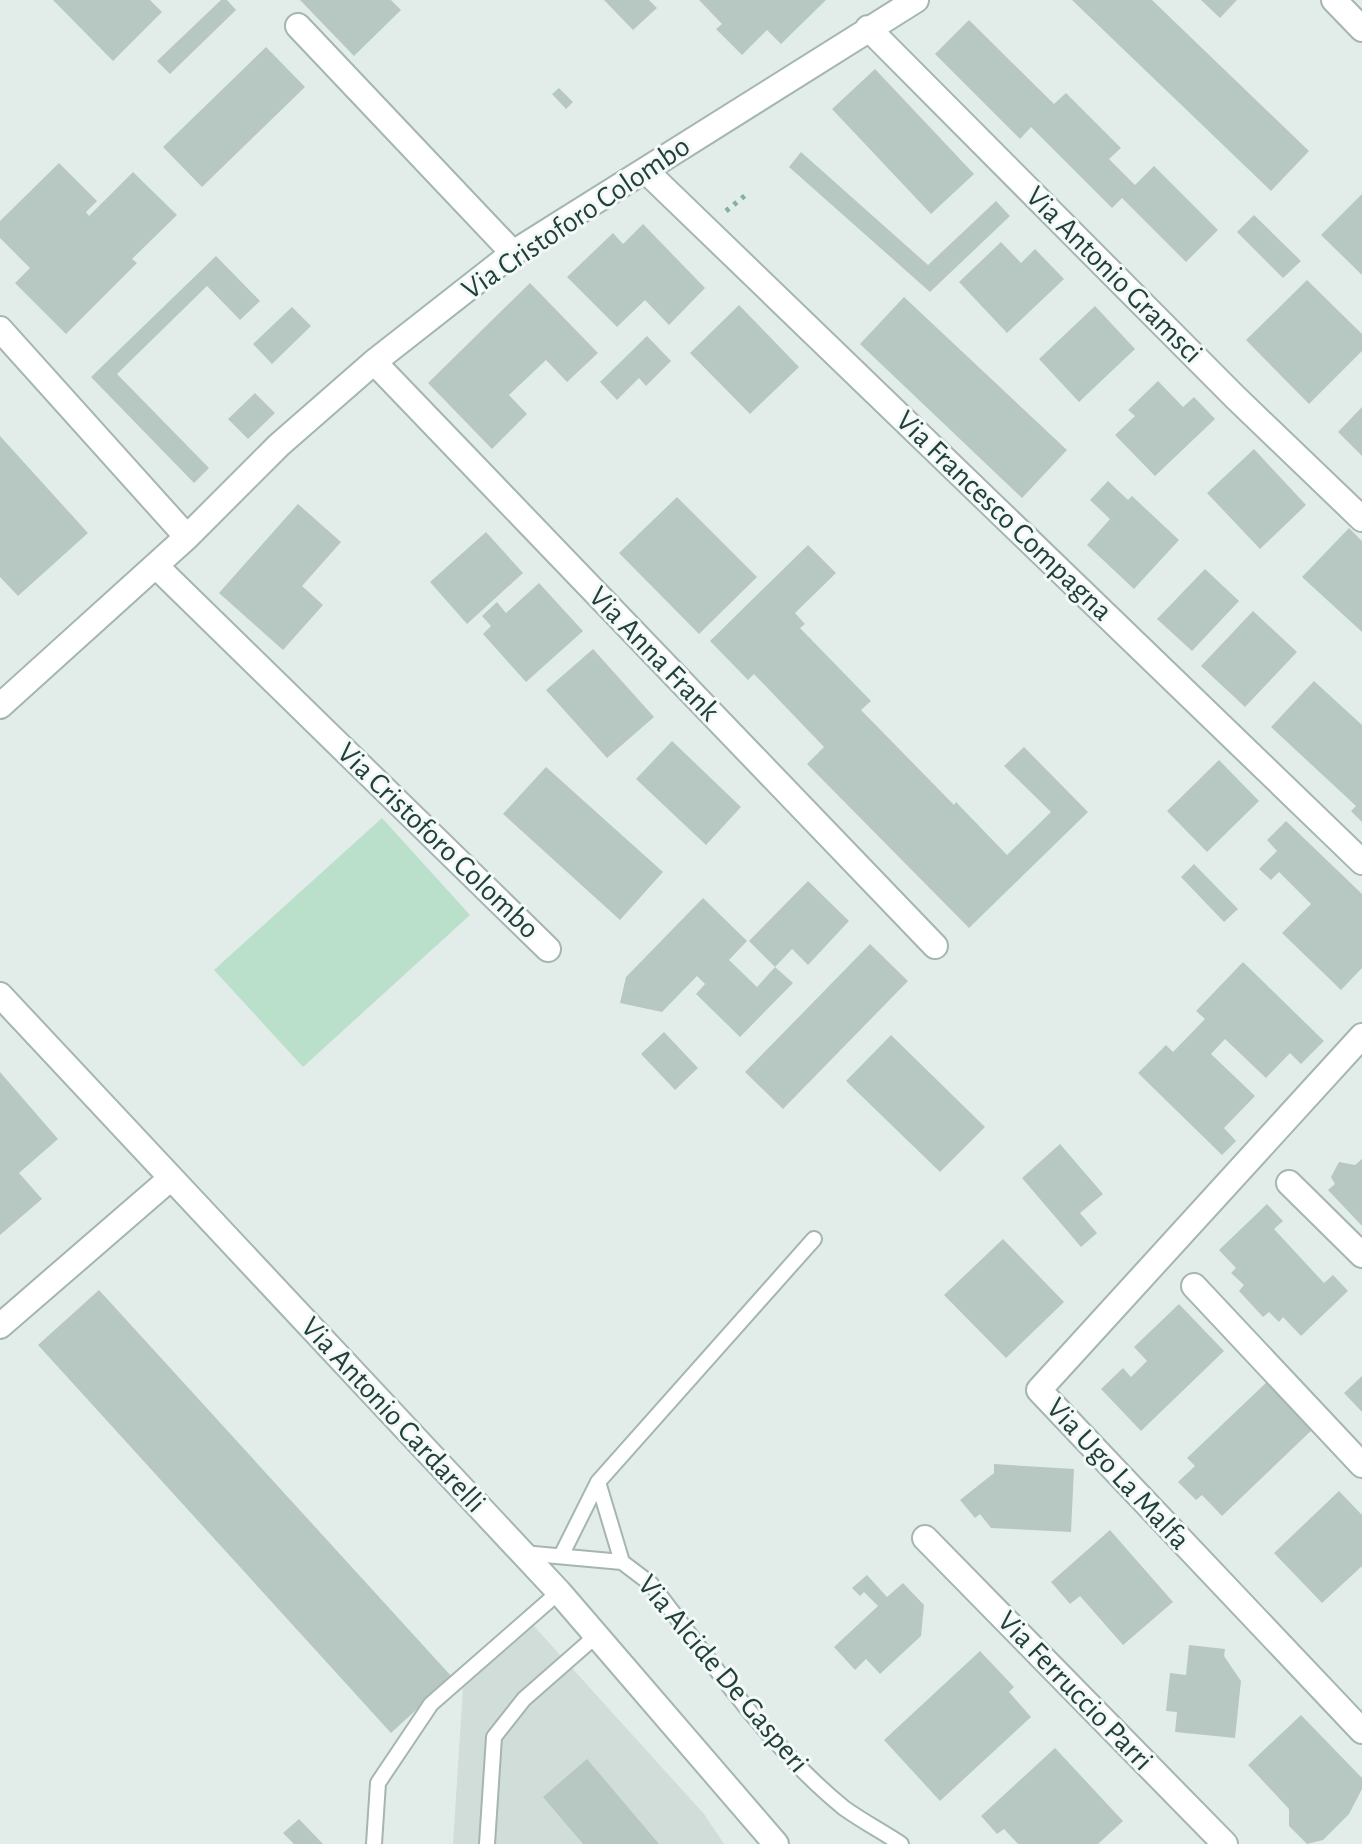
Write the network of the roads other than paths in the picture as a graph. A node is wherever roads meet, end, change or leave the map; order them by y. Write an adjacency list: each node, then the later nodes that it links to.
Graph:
1 (1334, 0): 5 (street)
2 (913, 1): 4 (street, Via Cristoforo Colombo)
3 (298, 26): 7 (street)
4 (868, 28): 6 (street, Via Cristoforo Colombo); 10 (street, Via Antonio Gramsci)
5 (1362, 29)
6 (646, 171): 7 (street, Via Cristoforo Colombo); 14 (street, Via Francesco Compagna)
7 (513, 253): 9 (street, Via Cristoforo Colombo)
8 (0, 329): 11 (street)
9 (374, 362): 11 (street, Via Cristoforo Colombo); 15 (street, Via Anna Frank)
10 (1362, 519)
11 (187, 537): 12 (street, Via Cristoforo Colombo)
12 (156, 566): 13 (street, Via Cristoforo Colombo); 16 (street, Via Cristoforo Colombo)
13 (0, 706)
14 (1362, 862)
15 (935, 946)
16 (548, 949)
17 (0, 995): 19 (street, Via Antonio Cardarelli)
18 (1362, 1036): 33 (street, Via Ugo La Malfa)
19 (171, 1178): 24 (street); 28 (street, Via Antonio Cardarelli)
20 (1289, 1183): 22 (street)
21 (814, 1239): 26 (lane)
22 (1362, 1255)
23 (1194, 1286): 25 (street)
24 (0, 1326)
25 (1362, 1465)
26 (598, 1482): 29 (lane); 30 (lane, Via Alcide De Gasperi)
27 (925, 1538): 38 (street, Via Ferruccio Parri)
28 (523, 1553): 29 (lane, Via Alcide De Gasperi); 31 (street, Via Antonio Cardarelli)
29 (561, 1556): 30 (lane, Via Alcide De Gasperi)
30 (622, 1562): 37 (lane, Via Alcide De Gasperi)
31 (559, 1592): 32 (street, Via Antonio Cardarelli); 34 (lane)
32 (597, 1635): 35 (lane); 36 (street, Via Antonio Cardarelli)
33 (1362, 1731)
34 (374, 1844)
35 (487, 1844)
36 (776, 1844)
37 (901, 1844)
38 (1225, 1844)

